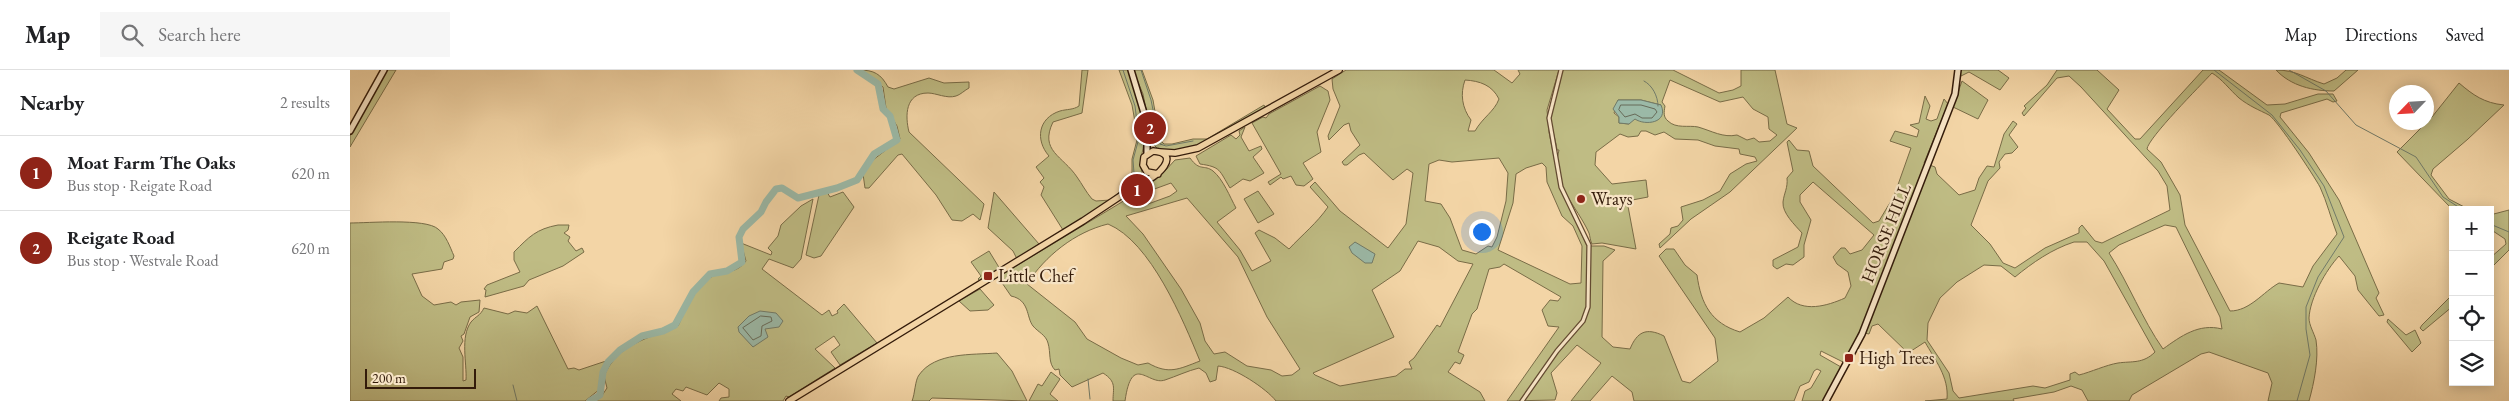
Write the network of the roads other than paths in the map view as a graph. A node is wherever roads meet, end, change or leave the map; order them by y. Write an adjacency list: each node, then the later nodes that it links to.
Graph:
1 (384, 70): 6 (street)
2 (1131, 70): 7 (street)
3 (1339, 70): 9 (main road)
4 (1561, 70): 16 (street)
5 (1958, 70): 17 (street, HORSE HILL)
6 (350, 131)
7 (1148, 141): 8 (street); 10 (street)
8 (1158, 152): 9 (main road); 10 (main road); 11 (main road)
9 (1175, 153): 11 (main road)
10 (1147, 154): 12 (main road)
11 (1166, 162): 13 (main road)
12 (1144, 168): 13 (main road); 14 (main road)
13 (1158, 174): 14 (main road)
14 (1140, 183): 15 (main road)
15 (789, 401)
16 (1522, 401)
17 (1826, 401)

